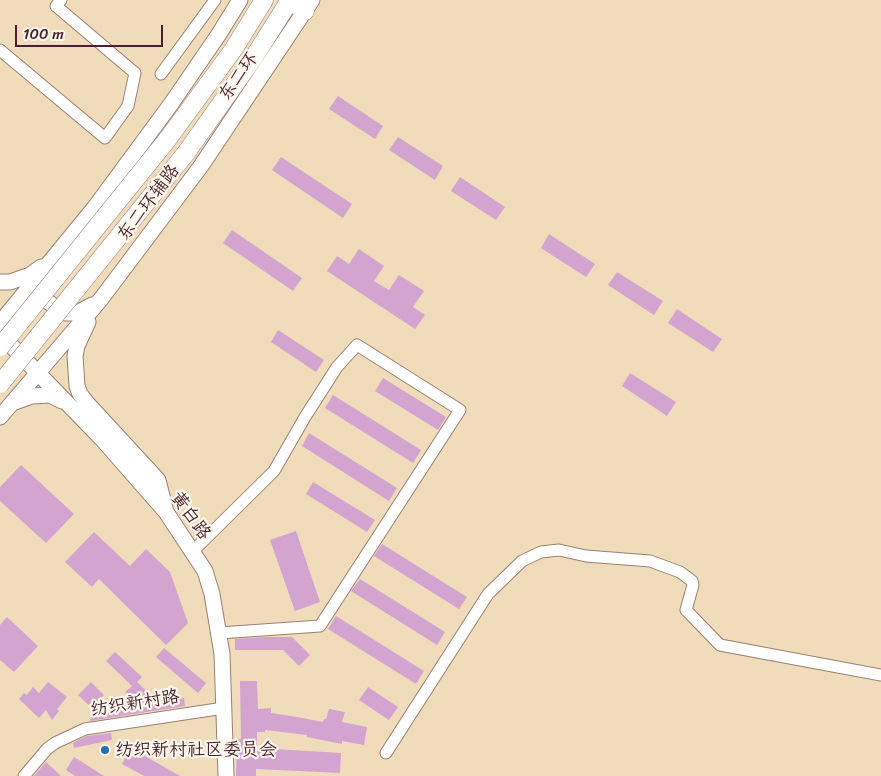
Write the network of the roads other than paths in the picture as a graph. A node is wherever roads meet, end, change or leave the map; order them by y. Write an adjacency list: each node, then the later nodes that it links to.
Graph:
1 (61, 0): 7 (street)
2 (215, 0): 8 (street)
3 (240, 0): 9 (main road)
4 (264, 0): 14 (highway, 东二环, bridge)
5 (290, 1): 6 (highway); 16 (highway, 东二环, bridge)
6 (309, 6): 11 (main road, 东二环辅路)
7 (0, 50)
8 (161, 74)
9 (53, 259): 10 (main road); 11 (main road); 12 (main road)
10 (0, 282)
11 (101, 299): 15 (main road, 东二环辅路); 20 (main road)
12 (0, 323)
13 (0, 334): 15 (main road, 黄白路)
14 (0, 347)
15 (38, 373): 17 (main road, 东二环辅路); 18 (main road, 黄白路)
16 (0, 384)
17 (14, 402): 18 (main road); 19 (main road, 东二环辅路)
18 (67, 403): 20 (main road, 黄白路)
19 (0, 418)
20 (166, 512): 21 (main road, 黄白路)
21 (192, 551): 22 (main road, 黄白路); 22 (street)
22 (219, 633): 24 (main road, 黄白路)
23 (881, 675): 25 (street)
24 (224, 708): 26 (street, 纺织新村路); 27 (main road, 黄白路)
25 (386, 753)
26 (24, 776)
27 (226, 776)

